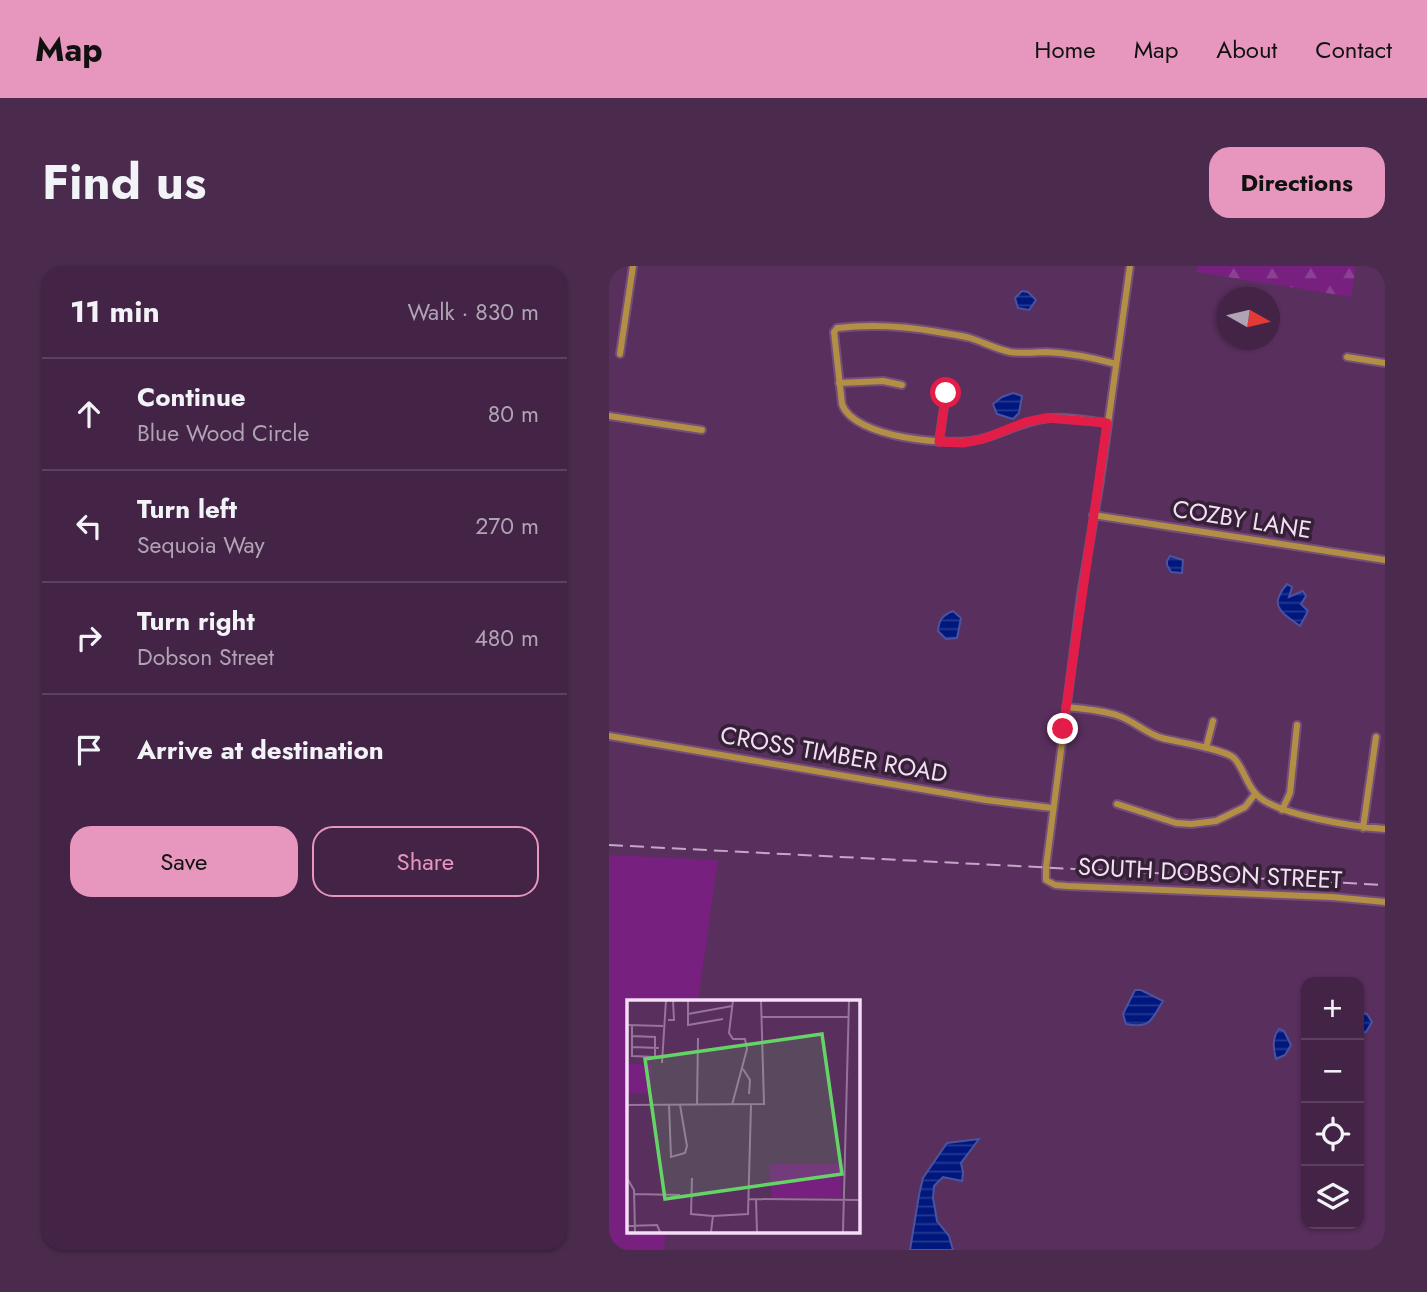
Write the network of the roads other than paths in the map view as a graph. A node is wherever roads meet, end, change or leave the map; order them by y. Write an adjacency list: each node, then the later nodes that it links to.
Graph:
1 (633, 266): 3 (street)
2 (1130, 266): 6 (street)
3 (619, 354)
4 (1347, 357): 5 (street)
5 (1385, 363)
6 (1116, 364): 7 (street); 11 (street)
7 (839, 383): 8 (street); 13 (street)
8 (902, 385)
9 (946, 393): 13 (street)
10 (609, 416): 12 (street)
11 (1107, 423): 13 (street); 14 (street)
12 (702, 430)
13 (939, 442)
14 (1093, 516): 15 (street, COZBY LANE); 16 (street)
15 (1385, 560)
16 (1066, 707): 21 (street); 24 (street)
17 (1213, 721): 21 (street)
18 (1297, 725): 25 (street)
19 (609, 736): 24 (street, CROSS TIMBER ROAD)
20 (1376, 737): 26 (street)
21 (1206, 748): 22 (street)
22 (1255, 794): 23 (street); 25 (street)
23 (1117, 804)
24 (1052, 808): 28 (street, SOUTH DOBSON STREET)
25 (1282, 810): 26 (street)
26 (1363, 828): 27 (street)
27 (1385, 829)
28 (1385, 902)

